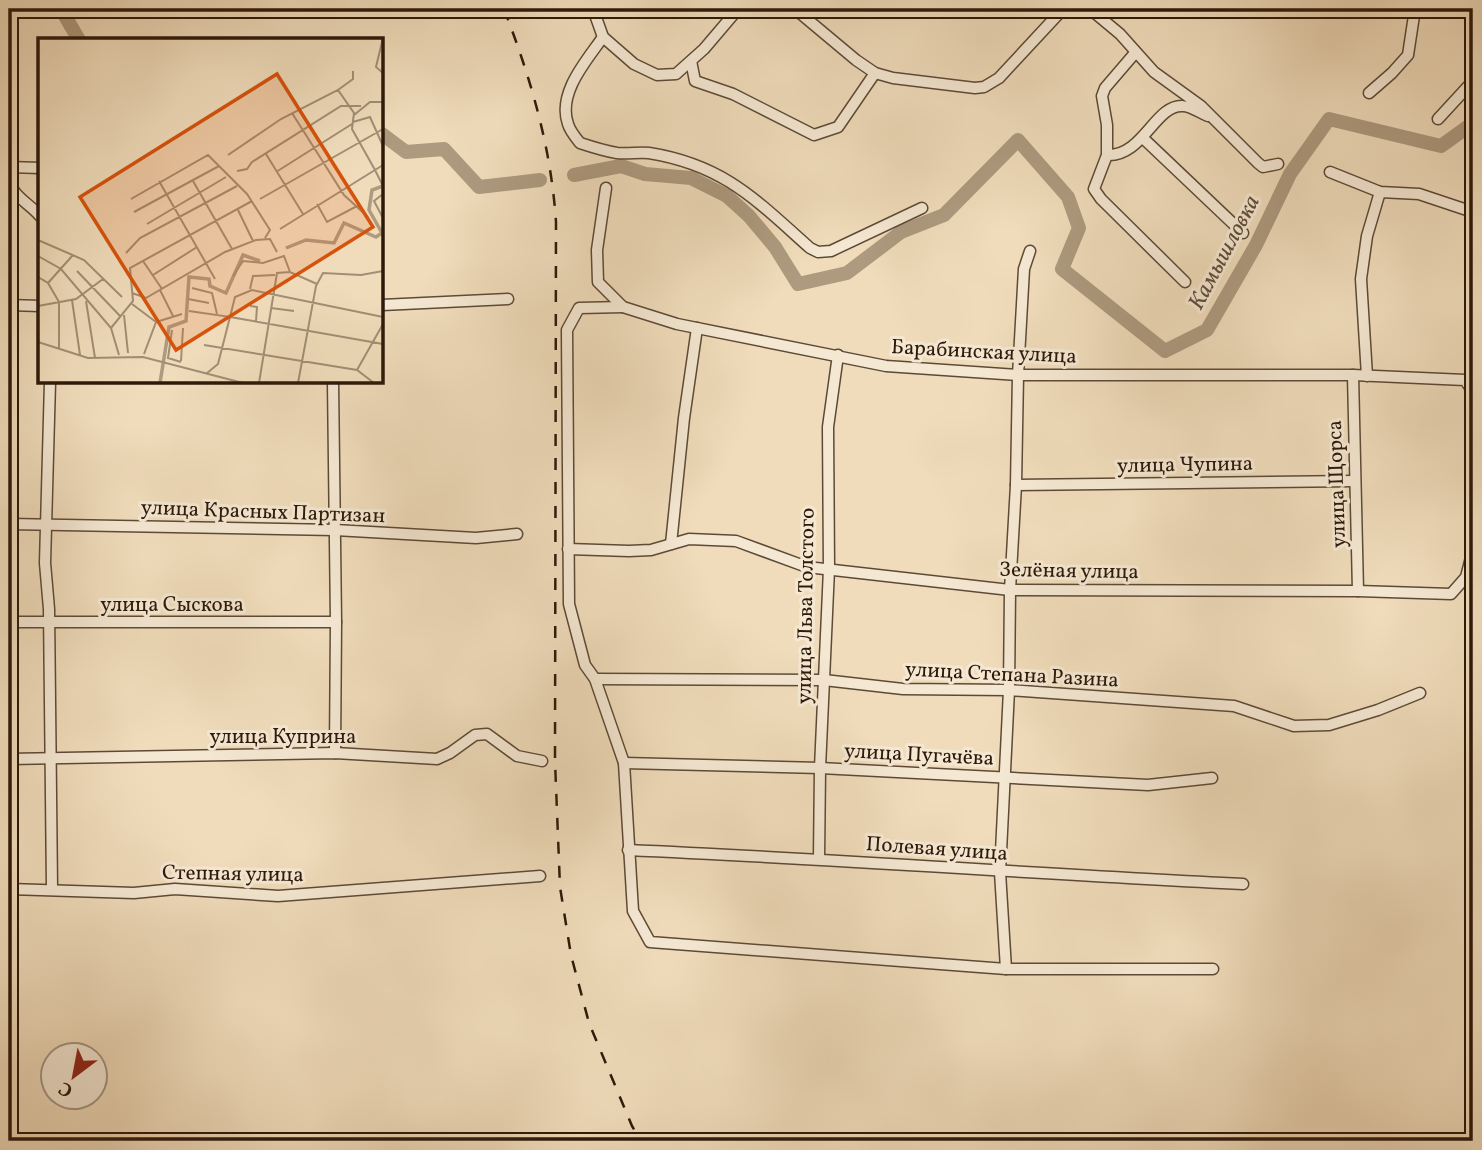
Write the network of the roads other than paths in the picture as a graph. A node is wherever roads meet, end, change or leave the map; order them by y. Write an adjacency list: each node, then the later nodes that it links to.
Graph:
1 (593, 9): 7 (street)
2 (738, 9): 9 (street)
3 (795, 9): 10 (street)
4 (1063, 9): 10 (street)
5 (1090, 9): 8 (street)
6 (1415, 9): 12 (street)
7 (603, 37): 9 (street); 24 (street)
8 (1135, 53): 13 (street); 16 (street)
9 (691, 61): 10 (street)
10 (875, 73)
11 (1473, 81): 14 (street)
12 (1369, 93)
13 (1212, 117): 15 (street); 17 (street)
14 (1438, 120)
15 (1143, 138): 16 (street); 27 (street)
16 (1107, 155): 29 (street)
17 (1278, 164)
18 (9, 167): 19 (street)
19 (38, 168)
20 (1330, 172): 23 (street)
21 (9, 182): 26 (street)
22 (606, 188): 34 (street, Барабинская улица)
23 (1380, 192): 25 (street); 39 (street)
24 (922, 208)
25 (1473, 212)
26 (38, 214)
27 (1243, 233)
28 (1030, 251): 37 (street)
29 (1185, 282)
30 (508, 299): 32 (street)
31 (9, 305): 33 (street)
32 (383, 305)
33 (38, 306)
34 (623, 307): 35 (street, Барабинская улица); 50 (street)
35 (696, 328): 36 (street, Барабинская улица); 49 (street)
36 (838, 355): 37 (street, Барабинская улица); 52 (street, улица Льва Толстого)
37 (1018, 375): 38 (street, Барабинская улица); 44 (street)
38 (1353, 375): 39 (street, Барабинская улица); 43 (street, улица Щорса)
39 (1367, 376): 42 (street, Барабинская улица)
40 (50, 383): 46 (street)
41 (333, 383): 47 (street)
42 (1473, 392)
43 (1354, 481): 44 (street, улица Чупина); 54 (street, улица Щорса)
44 (1016, 485): 53 (street)
45 (9, 524): 46 (street, улица Красных Партизан)
46 (47, 525): 47 (street, улица Красных Партизан); 57 (street)
47 (335, 530): 48 (street, улица Красных Партизан); 56 (street)
48 (517, 534)
49 (671, 544): 50 (street, Зелёная улица); 52 (street, Зелёная улица)
50 (568, 549): 58 (street)
51 (1473, 550): 54 (street, Зелёная улица)
52 (829, 569): 53 (street, Зелёная улица); 59 (street, улица Льва Толстого)
53 (1010, 590): 54 (street, Зелёная улица); 60 (street)
54 (1358, 591)
55 (9, 622): 57 (street, улица Сыскова)
56 (337, 622): 57 (street, улица Сыскова); 62 (street)
57 (49, 624): 64 (street)
58 (595, 679): 59 (street, улица Степана Разина); 66 (street)
59 (824, 680): 60 (street, улица Степана Разина); 67 (street, улица Льва Толстого)
60 (1009, 690): 61 (street, улица Степана Разина); 68 (street)
61 (1420, 693)
62 (335, 753): 64 (street, улица Куприна); 65 (street, улица Куприна)
63 (9, 759): 64 (street, улица Куприна)
64 (49, 759): 76 (street)
65 (542, 761)
66 (624, 763): 67 (street, улица Пугачёва); 70 (street)
67 (820, 768): 68 (street, улица Пугачёва); 71 (street, улица Льва Толстого)
68 (1005, 777): 69 (street, улица Пугачёва); 72 (street)
69 (1212, 778)
70 (628, 850): 71 (street, Полевая улица); 77 (street)
71 (819, 858): 72 (street, Полевая улица)
72 (1000, 872): 74 (street, Полевая улица); 77 (street)
73 (540, 876): 76 (street, Степная улица)
74 (1242, 884)
75 (9, 889): 76 (street, Степная улица)
76 (51, 889)
77 (1006, 969): 78 (street)
78 (1213, 969)

